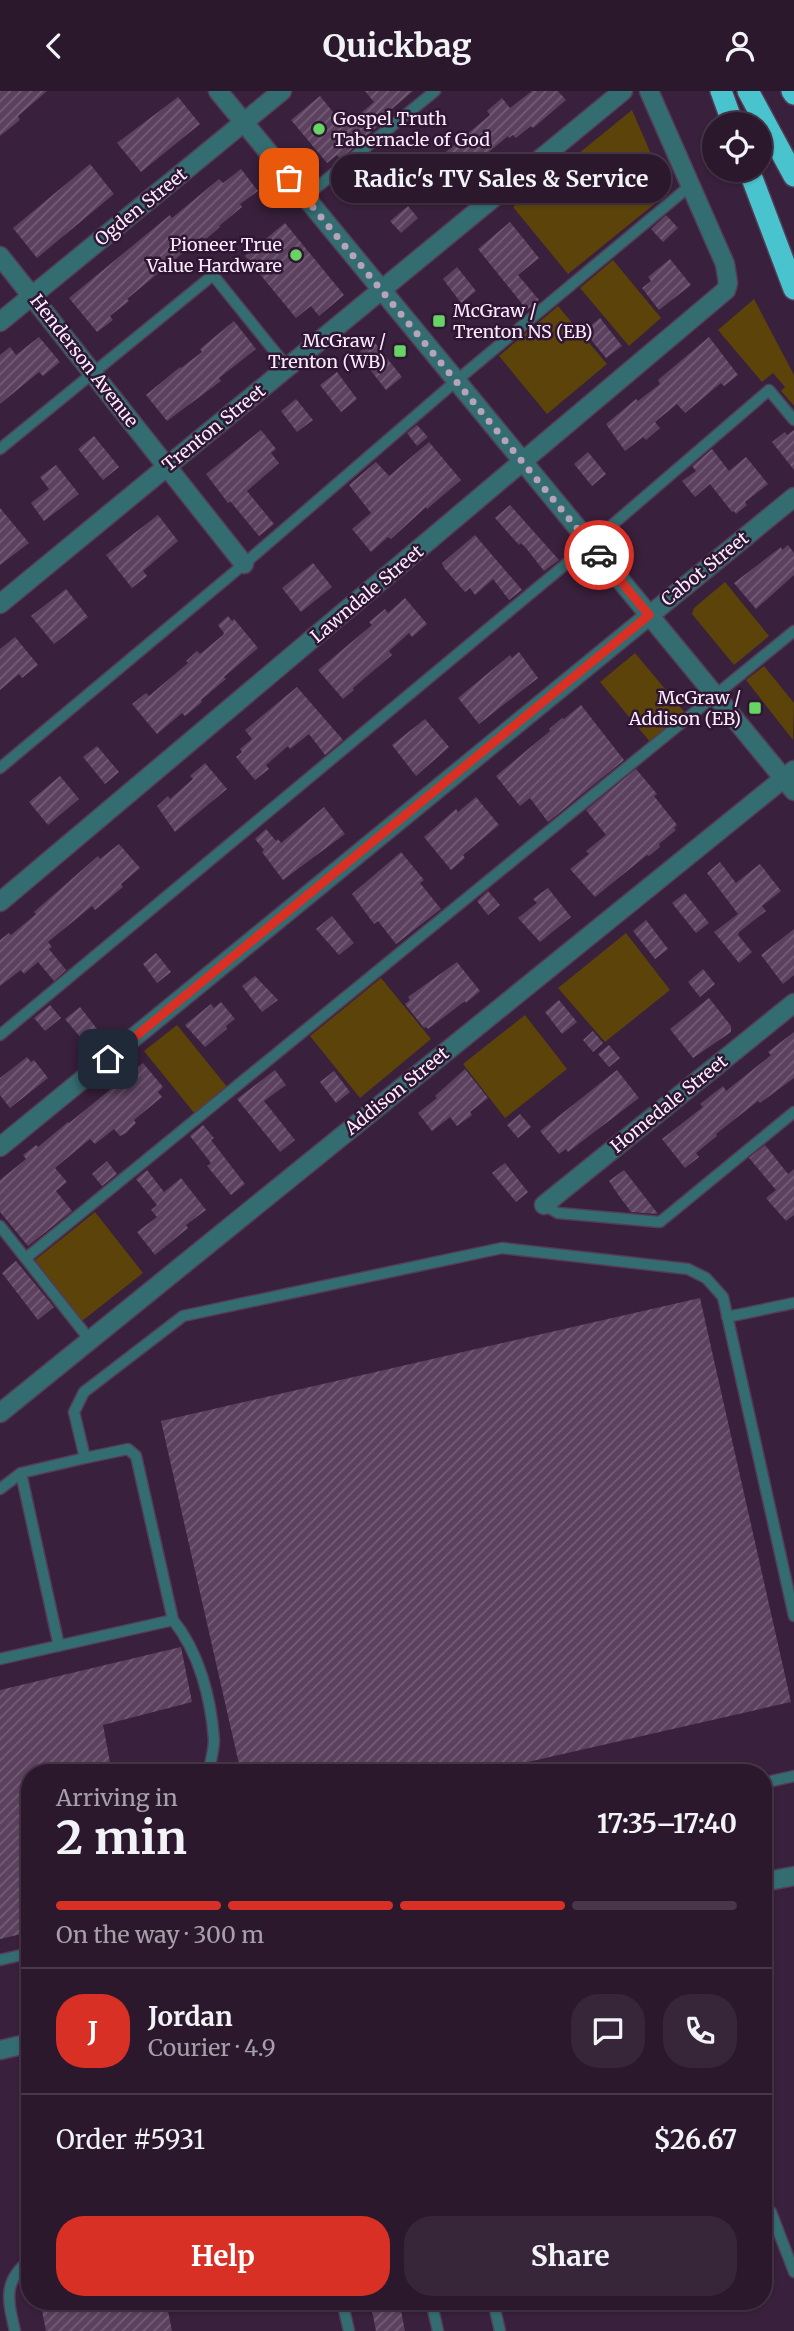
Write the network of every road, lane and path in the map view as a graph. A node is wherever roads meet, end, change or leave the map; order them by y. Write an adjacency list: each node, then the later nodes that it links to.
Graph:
1 (218, 91): 9 (street)
2 (282, 91): 9 (street, Ogden Street)
3 (435, 91): 13 (lane)
4 (623, 91): 16 (street, Trenton Street)
5 (649, 91): 12 (street)
6 (721, 91): 8 (highway)
7 (748, 91): 10 (highway)
8 (729, 112)
9 (243, 122): 13 (street); 17 (street, Ogden Street)
10 (794, 176)
11 (754, 182): 15 (highway)
12 (691, 185): 21 (lane); 24 (street, Lawndale Street)
13 (305, 197): 16 (street)
14 (0, 256): 17 (street, Henderson Avenue)
15 (794, 289)
16 (382, 290): 19 (street, Trenton Street); 21 (street)
17 (32, 296): 18 (street, Ogden Street); 20 (street, Henderson Avenue)
18 (0, 322)
19 (288, 368): 20 (lane); 25 (street, Trenton Street)
20 (93, 372): 23 (lane); 25 (street, Henderson Avenue)
21 (456, 381): 24 (street); 28 (lane)
22 (794, 420): 27 (lane)
23 (0, 449)
24 (523, 463): 27 (street); 35 (street, Lawndale Street)
25 (167, 467): 28 (street, Henderson Avenue); 29 (street, Trenton Street)
26 (794, 497): 30 (street, Cabot Street)
27 (590, 544): 30 (street); 37 (lane)
28 (244, 564): 33 (lane)
29 (0, 604)
30 (649, 615): 32 (street); 39 (street, Cabot Street)
31 (794, 631): 32 (lane)
32 (715, 696): 34 (street); 42 (lane)
33 (0, 768)
34 (790, 780): 45 (street, Addison Street)
35 (0, 902)
36 (794, 1003): 40 (street, Homedale Street)
37 (0, 1035)
38 (794, 1112): 40 (lane)
39 (0, 1147)
40 (544, 1205)
41 (0, 1226): 42 (lane)
42 (26, 1258): 45 (lane)
43 (794, 1303): 44 (lane)
44 (727, 1318): 47 (lane); 51 (lane)
45 (90, 1341): 46 (street, Addison Street)
46 (0, 1413)
47 (85, 1458): 48 (lane); 53 (lane)
48 (20, 1473): 49 (lane); 54 (lane)
49 (0, 1489)
50 (794, 1553): 51 (lane)
51 (781, 1556): 52 (lane)
52 (794, 1616)
53 (173, 1620): 54 (lane); 56 (lane)
54 (59, 1646): 55 (lane)
55 (0, 1659)
56 (210, 1764)
57 (794, 1776): 58 (lane)
58 (772, 1781)
59 (794, 1875): 60 (street)
60 (772, 1880)
61 (21, 1955): 62 (lane)
62 (1, 1960)
63 (21, 2045): 64 (street)
64 (0, 2050)
65 (772, 2216): 67 (lane)
66 (21, 2267): 71 (lane)
67 (794, 2271)
68 (344, 2310): 72 (lane)
69 (433, 2310): 73 (lane)
70 (495, 2310): 74 (lane)
71 (15, 2331)
72 (349, 2331)
73 (438, 2331)
74 (500, 2331)

